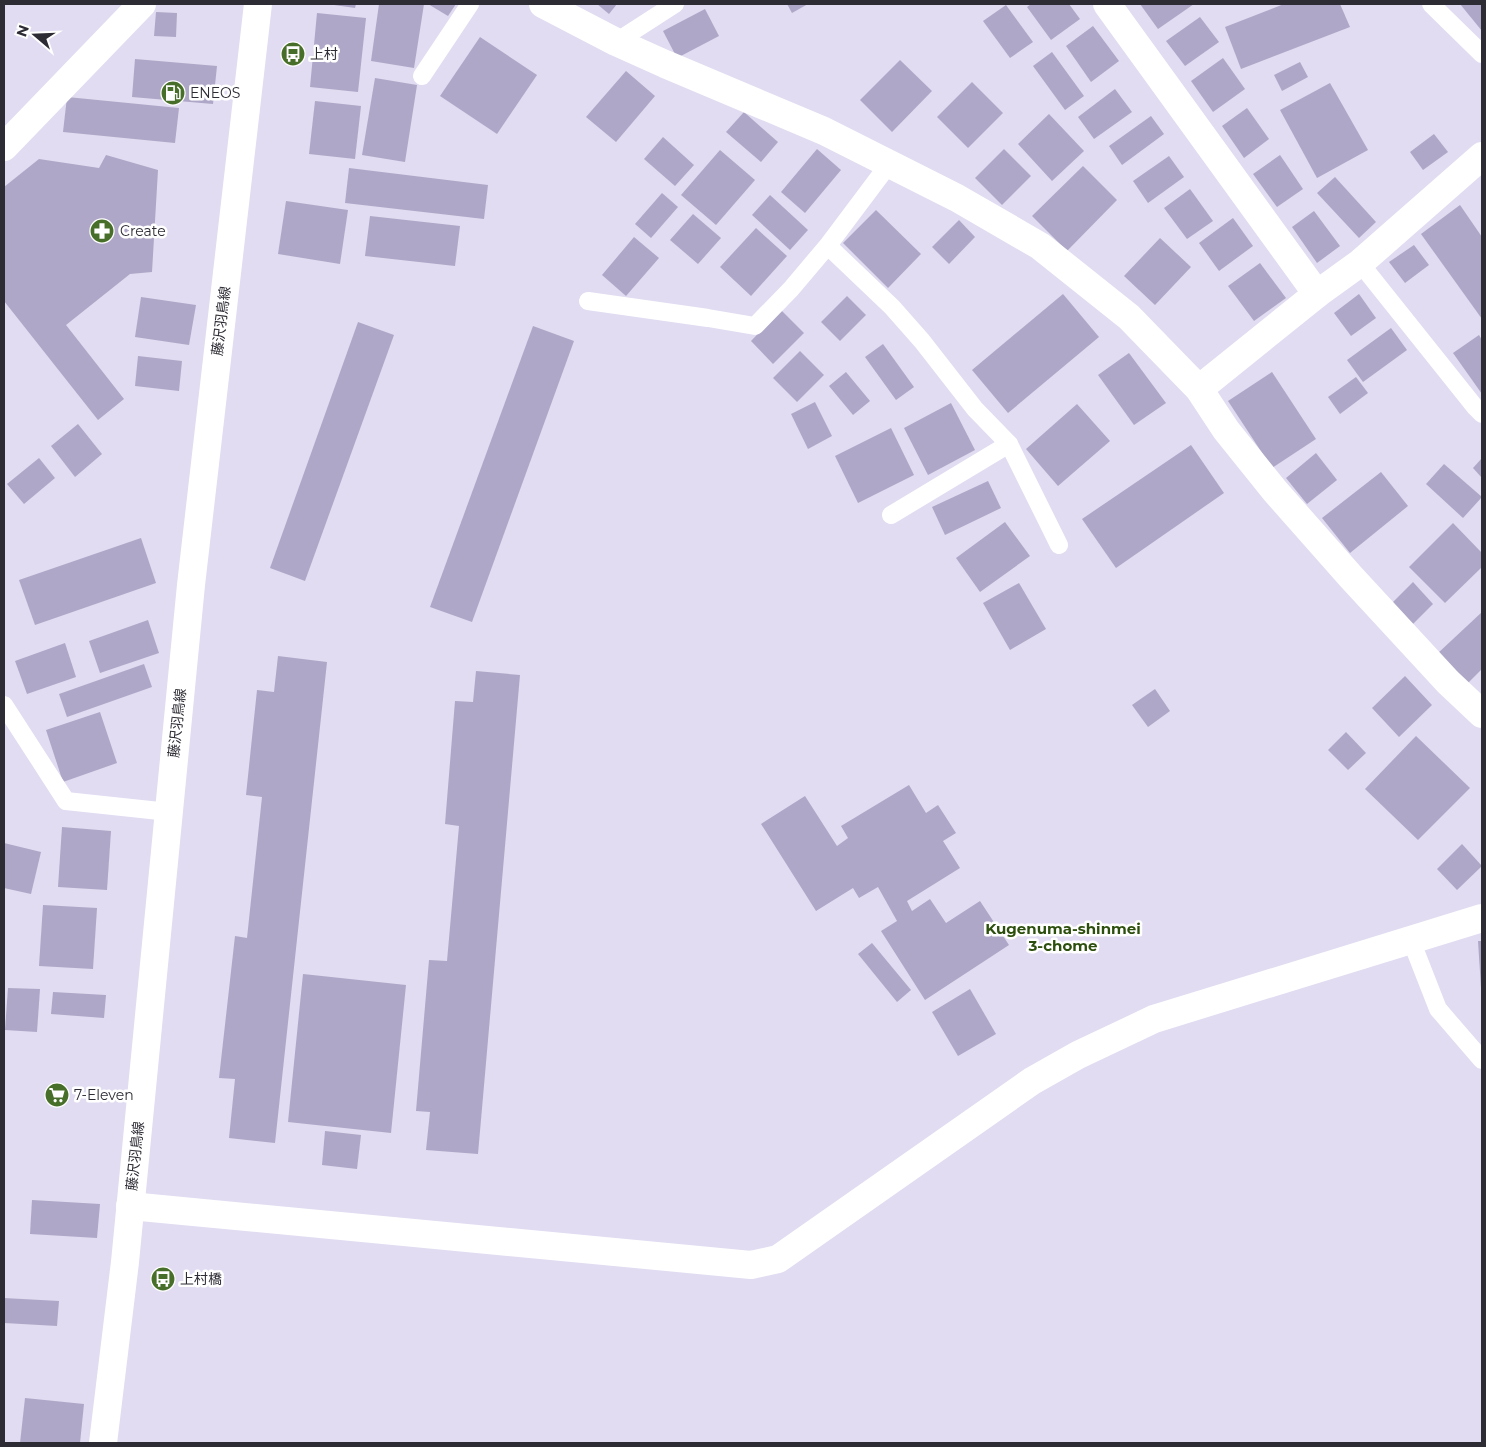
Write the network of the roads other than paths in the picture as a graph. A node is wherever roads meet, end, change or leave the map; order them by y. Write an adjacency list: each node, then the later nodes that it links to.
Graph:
1 (142, 4): 11 (street)
2 (258, 4): 25 (street, 藤沢羽鳥線)
3 (470, 4): 10 (lane)
4 (542, 4): 8 (street)
5 (675, 4): 8 (lane)
6 (1107, 4): 16 (street)
7 (1431, 4): 9 (lane)
8 (616, 42): 13 (street)
9 (1482, 54)
10 (422, 76)
11 (4, 147)
12 (1482, 156): 15 (street)
13 (889, 164): 14 (lane); 18 (street)
14 (828, 246): 17 (lane); 20 (lane)
15 (1360, 262): 16 (street); 19 (lane)
16 (1317, 294): 18 (street)
17 (588, 301)
18 (1199, 389): 24 (street)
19 (1482, 414)
20 (1010, 444): 21 (lane); 22 (lane)
21 (891, 515)
22 (1059, 545)
23 (4, 705): 25 (lane)
24 (1482, 714)
25 (169, 812): 29 (street, 藤沢羽鳥線)
26 (1482, 918): 27 (street)
27 (1410, 940): 28 (lane); 29 (street)
28 (1482, 1060)
29 (130, 1206): 30 (street, 藤沢羽鳥線)
30 (103, 1443)

